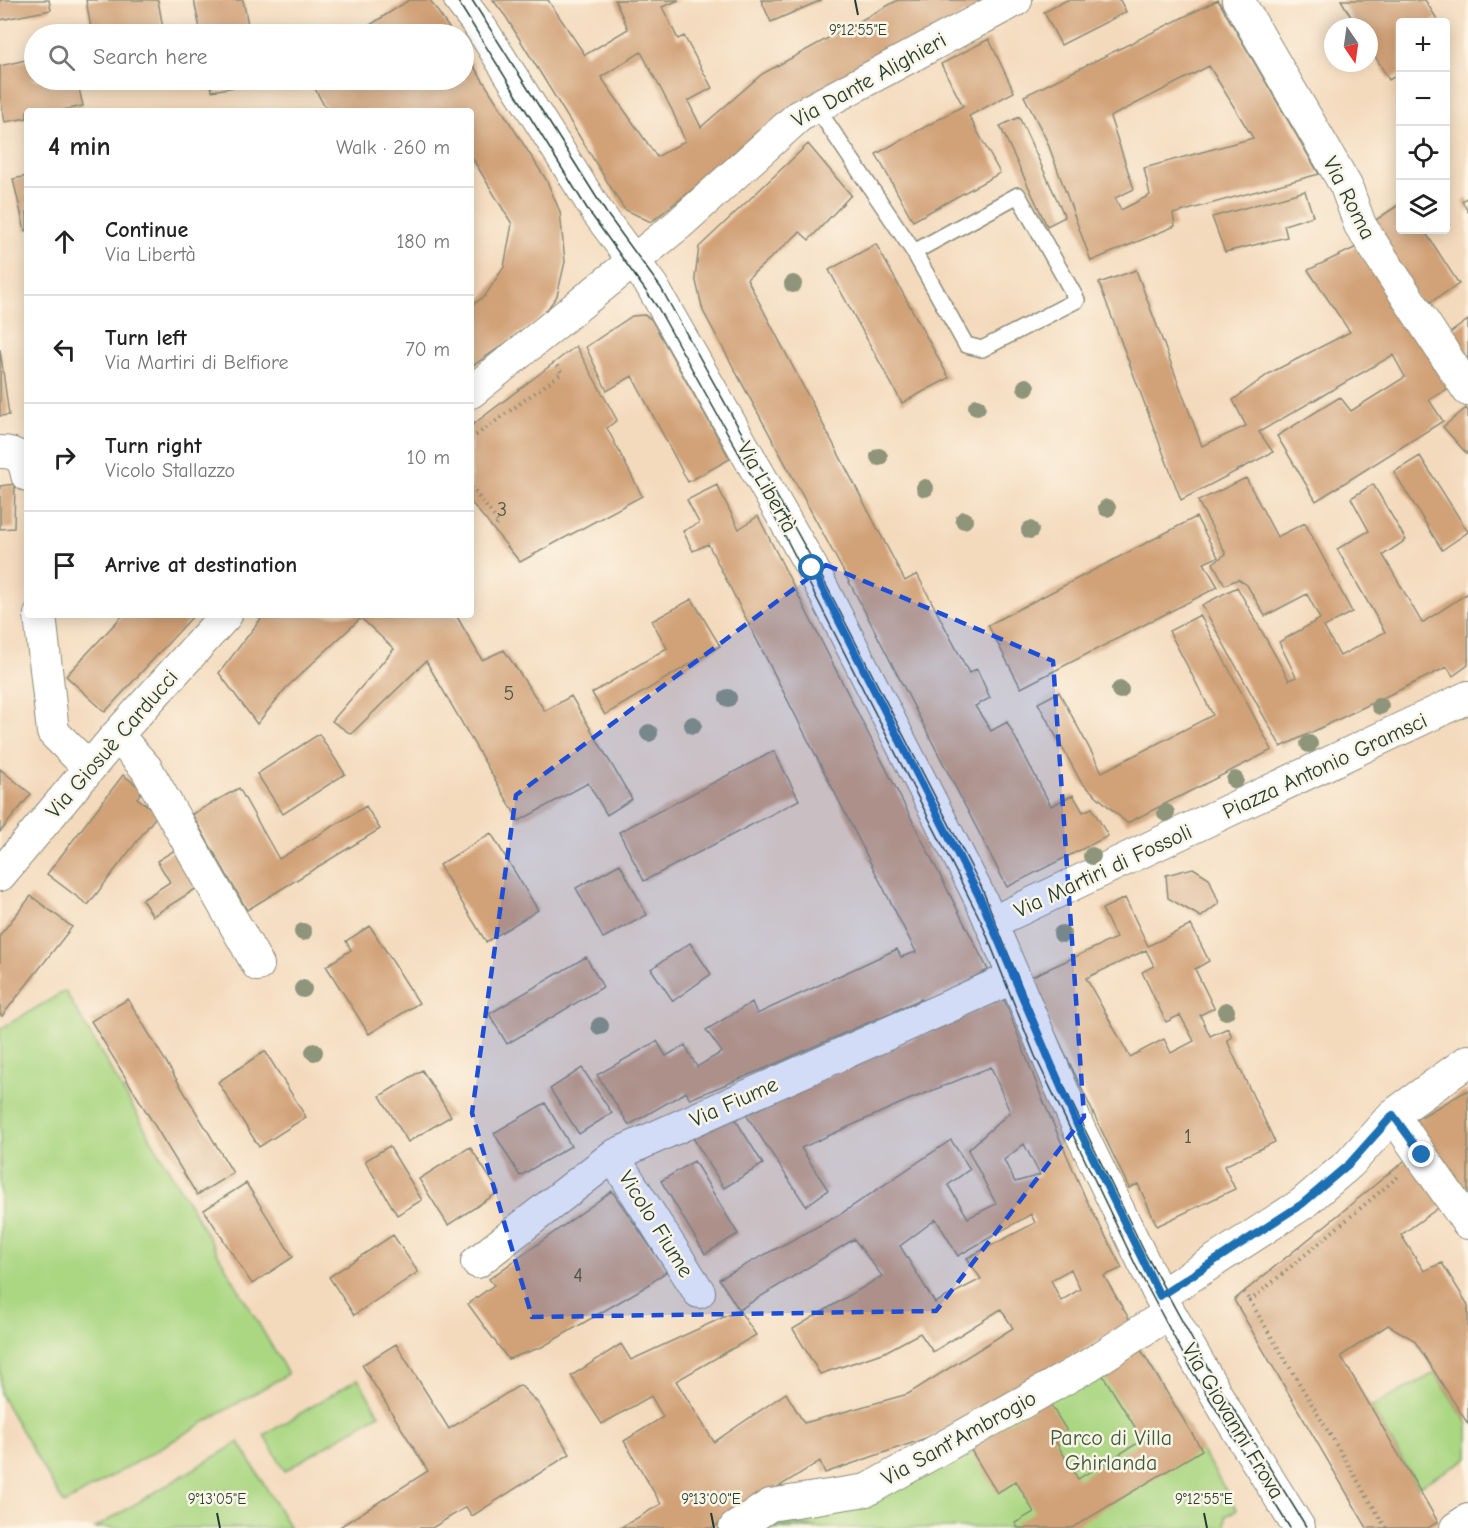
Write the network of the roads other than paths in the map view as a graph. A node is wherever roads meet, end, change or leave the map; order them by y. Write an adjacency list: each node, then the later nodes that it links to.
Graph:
1 (460, 0): 6 (street, Via Libertà)
2 (1016, 0): 4 (street, Via Dante Alighieri)
3 (1238, 0): 8 (street, Via Roma)
4 (816, 107): 5 (lane); 6 (street, Via Dante Alighieri)
5 (914, 252): 5 (lane)
6 (634, 260): 7 (street, Via Dante Alighieri); 18 (street, Via Libertà)
7 (474, 390)
8 (1468, 390)
9 (0, 452): 10 (street)
10 (24, 464)
11 (40, 618): 15 (street)
12 (223, 618): 14 (street, Via Giosuè Carducci)
13 (1468, 697): 16 (street, Piazza Antonio Gramsci)
14 (117, 735): 15 (street, Via Giosuè Carducci); 19 (street)
15 (89, 768): 17 (street, Via Giosuè Carducci)
16 (1214, 818): 18 (street, Via Martiri di Fossoli)
17 (0, 874)
18 (991, 923): 20 (street, Via Libertà)
19 (258, 965)
20 (1012, 978): 23 (street, Via Fiume); 27 (street, Via Libertà)
21 (1468, 1061): 22 (street)
22 (1393, 1115): 24 (street); 27 (street, Via Sant'Ambrogio)
23 (613, 1156): 25 (street, Via Fiume); 26 (street, Vicolo Fiume)
24 (1468, 1223)
25 (477, 1262)
26 (699, 1292)
27 (1165, 1304): 29 (street, Via Sant'Ambrogio); 30 (street, Via Giovanni Frova)
28 (1468, 1520): 31 (street)
29 (735, 1528)
30 (1299, 1528)
31 (1456, 1528)

